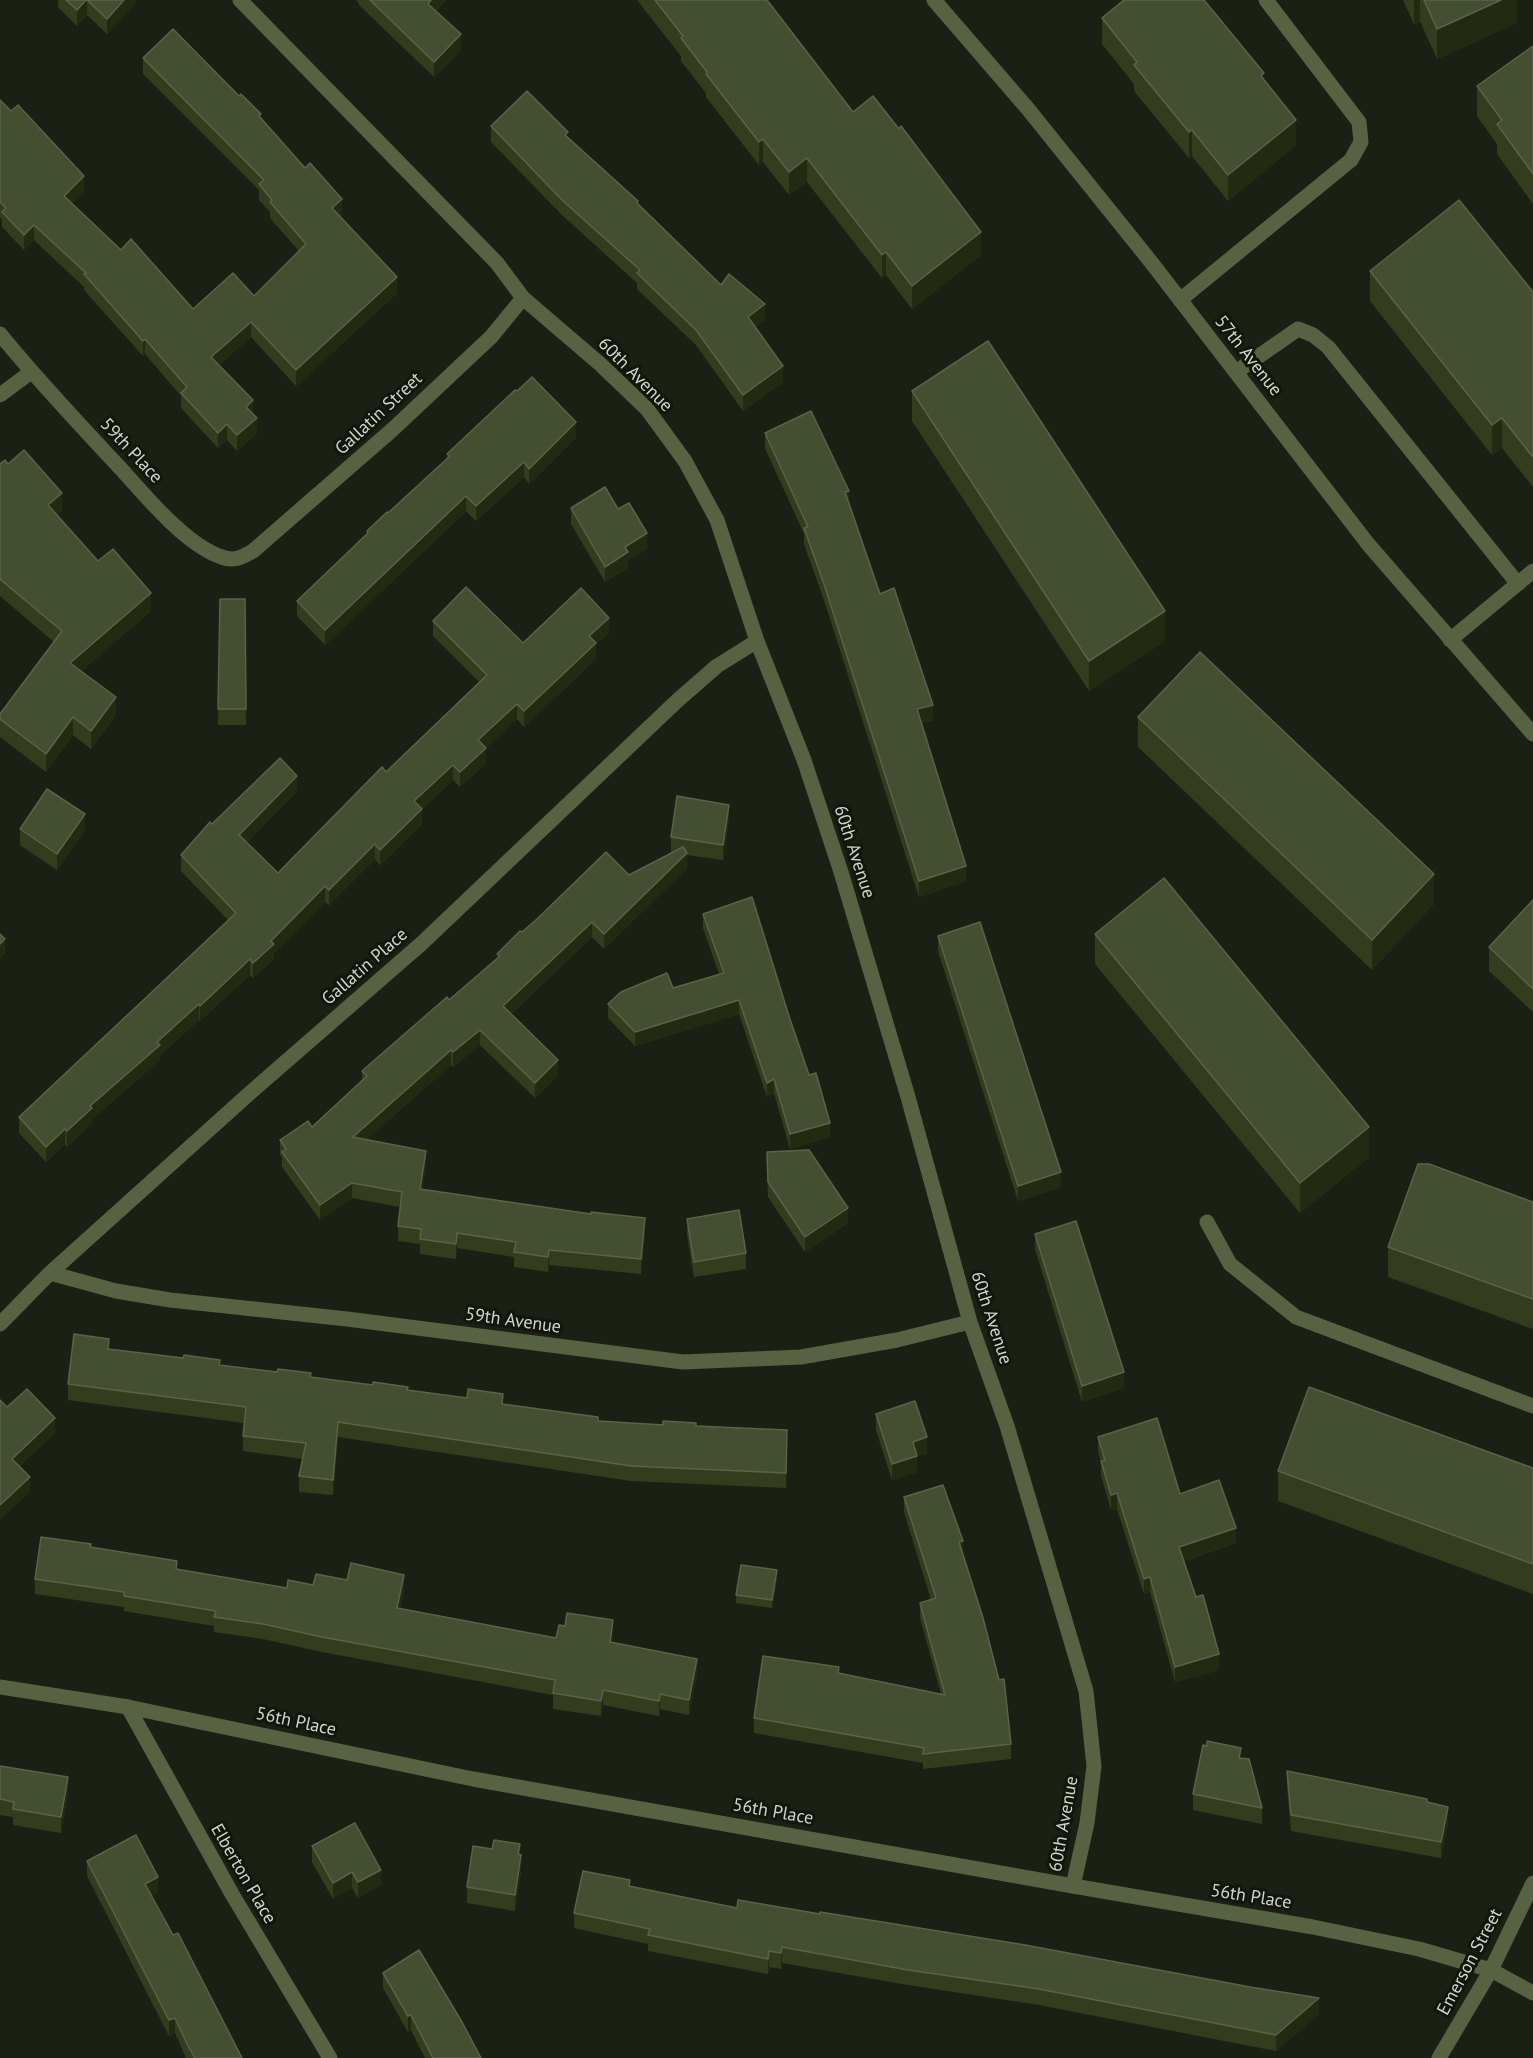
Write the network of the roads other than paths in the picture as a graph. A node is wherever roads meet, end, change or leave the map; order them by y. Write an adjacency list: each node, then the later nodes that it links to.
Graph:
1 (240, 0): 4 (street, 60th Avenue)
2 (934, 0): 5 (street, 57th Avenue)
3 (1266, 0): 5 (street)
4 (524, 298): 10 (street, Gallatin Street); 14 (street, 60th Avenue)
5 (1180, 300): 8 (street, 57th Avenue)
6 (0, 334): 7 (street, 59th Place)
7 (32, 372): 9 (street); 10 (street, 59th Place)
8 (1236, 372): 12 (street); 13 (street, 57th Avenue)
9 (0, 395)
10 (253, 551)
11 (1533, 571): 12 (street)
12 (1518, 584): 13 (street)
13 (1450, 640): 15 (street, 57th Avenue)
14 (757, 641): 17 (street, Gallatin Place); 18 (street, 60th Avenue)
15 (1533, 734)
16 (1207, 1222): 20 (street)
17 (50, 1274): 18 (street, 59th Avenue); 19 (street, Gallatin Place)
18 (970, 1322): 24 (street, 60th Avenue)
19 (0, 1324)
20 (1533, 1406)
21 (0, 1687): 22 (street, 56th Place)
22 (128, 1707): 24 (street, 56th Place); 27 (street, Elberton Place)
23 (1533, 1883): 25 (street, Emerson Street)
24 (1073, 1886): 25 (street, 56th Place)
25 (1491, 1970): 26 (street, 56th Place); 28 (street, Emerson Street)
26 (1533, 1993)
27 (330, 2058)
28 (1439, 2058)

